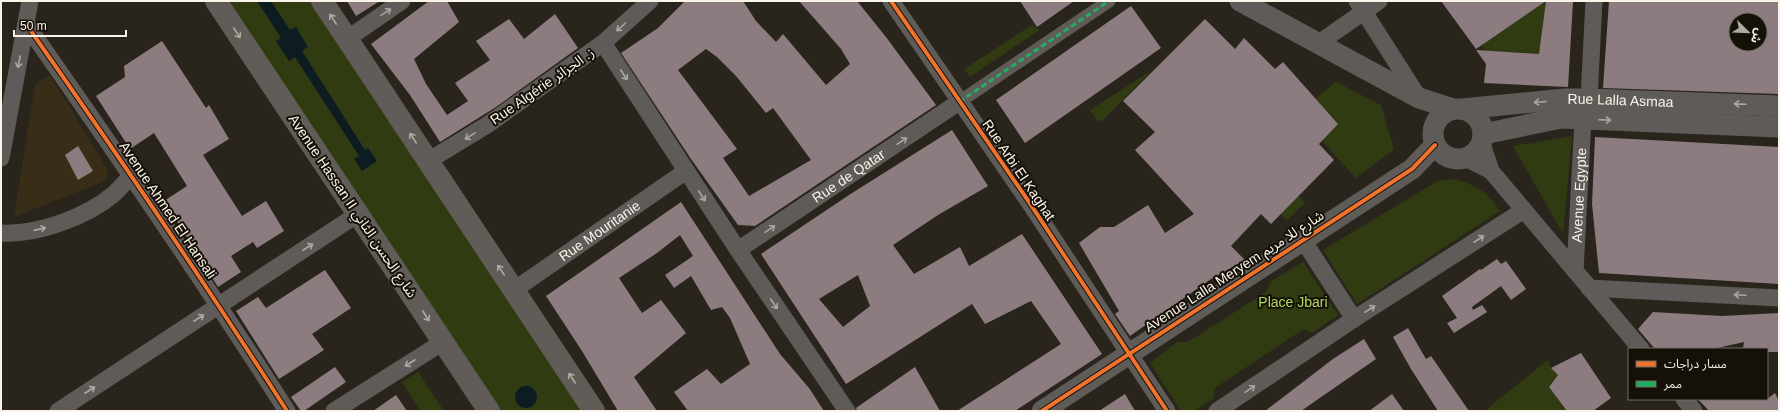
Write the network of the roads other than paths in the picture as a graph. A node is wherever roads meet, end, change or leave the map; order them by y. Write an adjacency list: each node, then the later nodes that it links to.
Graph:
1 (30, 1): 12 (street)
2 (216, 1): 31 (main road, Avenue Hassan II شارع الحسن الثاني, one-way to 31)
3 (322, 1): 13 (main road, one-way to 3)
4 (402, 1): 13 (street, one-way to 4)
5 (650, 1): 14 (street, Rue Algérie ز. الجزائر, one-way to 14)
6 (891, 1): 18 (street, Rue Arbi El Kaghat)
7 (1109, 1): 18 (street)
8 (1240, 1): 15 (street)
9 (1379, 1): 11 (street)
10 (1594, 1): 17 (street)
11 (1360, 6): 15 (street); 16 (street)
12 (26, 24): 25 (street, one-way to 25); 29 (street, Avenue Ahmed El Hansali)
13 (347, 39): 26 (main road, one-way to 13)
14 (603, 43): 26 (street, Rue Algérie ز. الجزائر, one-way to 26); 27 (street, one-way to 27)
15 (1319, 43): 16 (street)
16 (1419, 98): 20 (street); 24 (street)
17 (1589, 99): 19 (street, Rue Lalla Asmaa, one-way to 17); 20 (street, Rue Lalla Asmaa, one-way to 20)
18 (959, 102): 34 (street, Rue de Qatar, one-way to 18); 43 (street, Rue Arbi El Kaghat)
19 (1779, 106)
20 (1458, 109): 23 (street); 24 (street)
21 (1583, 119): 22 (street, Rue Lalla Asmaa, one-way to 22); 23 (street, Rue Lalla Asmaa); 35 (street, Avenue Egypte)
22 (1779, 127)
23 (1482, 139): 24 (street); 28 (street, Avenue Egypte)
24 (1445, 148): 28 (street, Avenue Egypte); 33 (street, Avenue Lalla Meryem شارع للا مريم)
25 (1, 158)
26 (428, 161): 37 (main road, one-way to 26)
27 (686, 171): 34 (street, one-way to 34); 37 (street, Rue Mouritanie)
28 (1491, 171): 30 (street, Avenue Egypte)
29 (132, 175): 32 (street, one-way to 29); 39 (street, Avenue Ahmed El Hansali)
30 (1524, 210): 35 (street, Avenue Egypte); 40 (street, one-way to 30)
31 (358, 214): 39 (street, one-way to 31); 41 (main road, Avenue Hassan II شارع الحسن الثاني, one-way to 41)
32 (1, 233)
33 (1303, 240): 40 (street); 43 (street, Avenue Lalla Meryem شارع للا مريم)
34 (738, 250): 50 (street, one-way to 50)
35 (1575, 271): 36 (street, Avenue Egypte)
36 (1589, 288): 38 (street, one-way to 36); 42 (street, Avenue Egypte)
37 (514, 290): 49 (main road, one-way to 37)
38 (1779, 298)
39 (219, 305): 45 (street, one-way to 39); 46 (street, Avenue Ahmed El Hansali)
40 (1354, 319): 53 (street, one-way to 40)
41 (443, 342): 47 (street, one-way to 47); 48 (main road, Avenue Hassan II شارع الحسن الثاني)
42 (1640, 348)
43 (1127, 354): 51 (street, Avenue Lalla Meryem شارع للا مريم); 52 (street, Rue Arbi El Kaghat)
44 (1685, 400): 54 (street)
45 (58, 411)
46 (287, 411)
47 (334, 411)
48 (489, 411)
49 (594, 411)
50 (847, 411)
51 (1042, 411)
52 (1167, 411)
53 (1217, 411)
54 (1694, 411)

